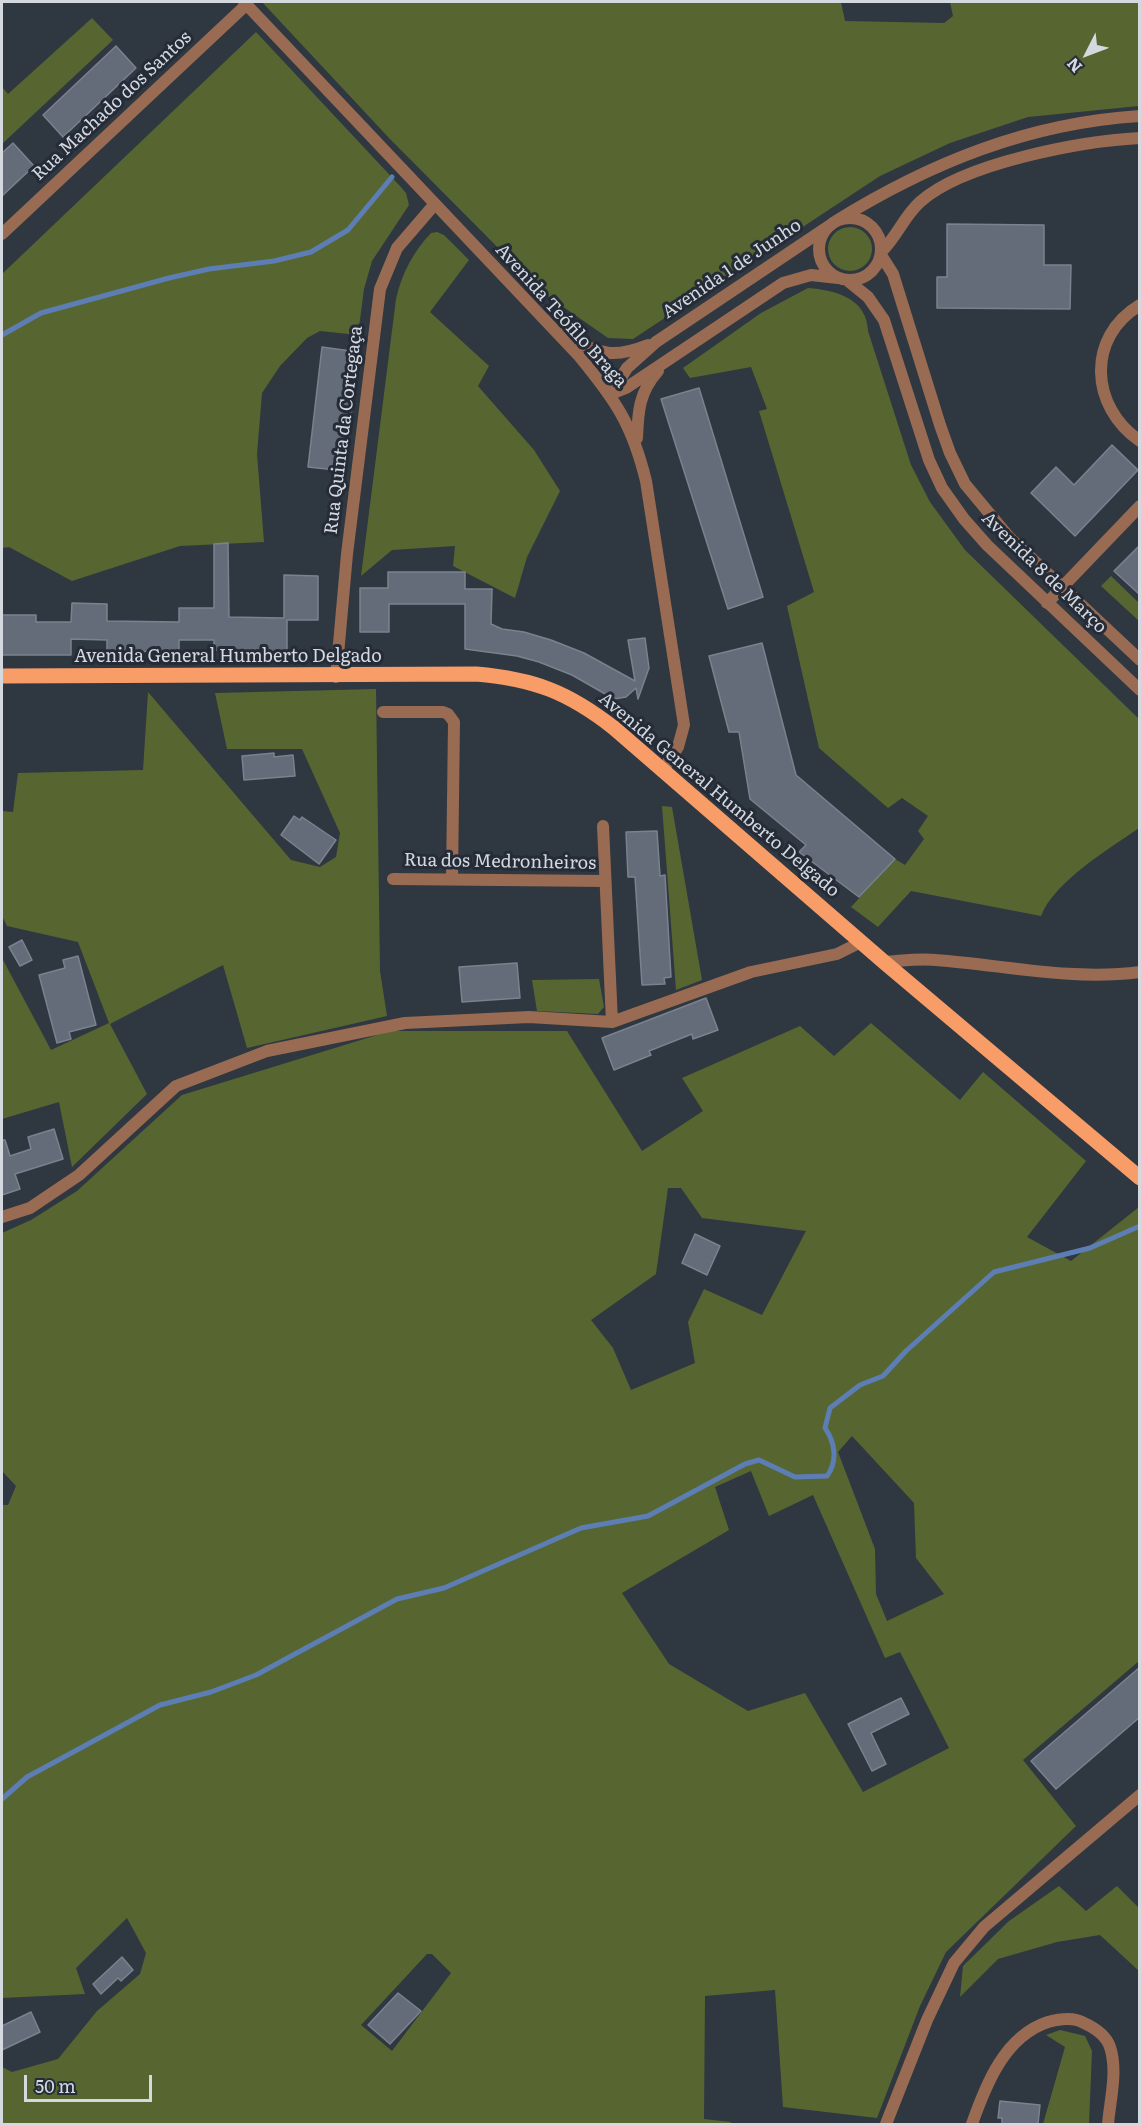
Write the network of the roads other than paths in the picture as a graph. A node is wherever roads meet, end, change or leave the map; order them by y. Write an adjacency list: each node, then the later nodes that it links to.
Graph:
1 (245, 3): 4 (street, Avenida Teófilo Braga); 6 (street, Rua Machado dos Santos)
2 (1140, 116): 5 (street, Avenida 1 de Junho)
3 (1140, 138): 7 (street)
4 (434, 205): 10 (street, Avenida Teófilo Braga); 21 (street, Rua Quinta da Cortegaça)
5 (832, 223): 7 (street); 8 (street); 11 (street, Avenida 1 de Junho)
6 (2, 234)
7 (881, 254): 8 (street); 17 (street, Avenida 8 de Março)
8 (843, 279): 12 (street); 18 (street, Avenida 8 de Março)
9 (1140, 305): 14 (street)
10 (554, 331): 11 (street, Avenida 1 de Junho); 13 (street, Avenida Teófilo Braga)
11 (656, 342): 13 (street, Avenida 1 de Junho)
12 (667, 360): 13 (street); 15 (street)
13 (611, 394): 15 (street, Avenida Teófilo Braga)
14 (1140, 441)
15 (637, 446): 24 (street, Avenida Teófilo Braga)
16 (1140, 506): 17 (street)
17 (1062, 587): 18 (street); 19 (street, Avenida 8 de Março)
18 (1047, 603): 22 (street, Avenida 8 de Março)
19 (1140, 660)
20 (2, 676): 21 (main road, Avenida General Humberto Delgado)
21 (336, 677): 24 (main road, Avenida General Humberto Delgado)
22 (1140, 690)
23 (384, 712): 27 (street)
24 (663, 770): 29 (main road, Avenida General Humberto Delgado)
25 (603, 826): 28 (street)
26 (393, 879): 27 (street, Rua dos Medronheiros)
27 (452, 879): 28 (street, Rua dos Medronheiros)
28 (605, 881): 32 (street)
29 (861, 942): 30 (main road, Avenida General Humberto Delgado); 32 (street)
30 (884, 962): 31 (street); 33 (main road, Avenida General Humberto Delgado)
31 (1140, 972)
32 (612, 1022): 34 (street)
33 (1140, 1178)
34 (2, 1217)
35 (1140, 1795): 36 (street)
36 (886, 2124)
37 (972, 2124): 38 (street)
38 (1108, 2124)

